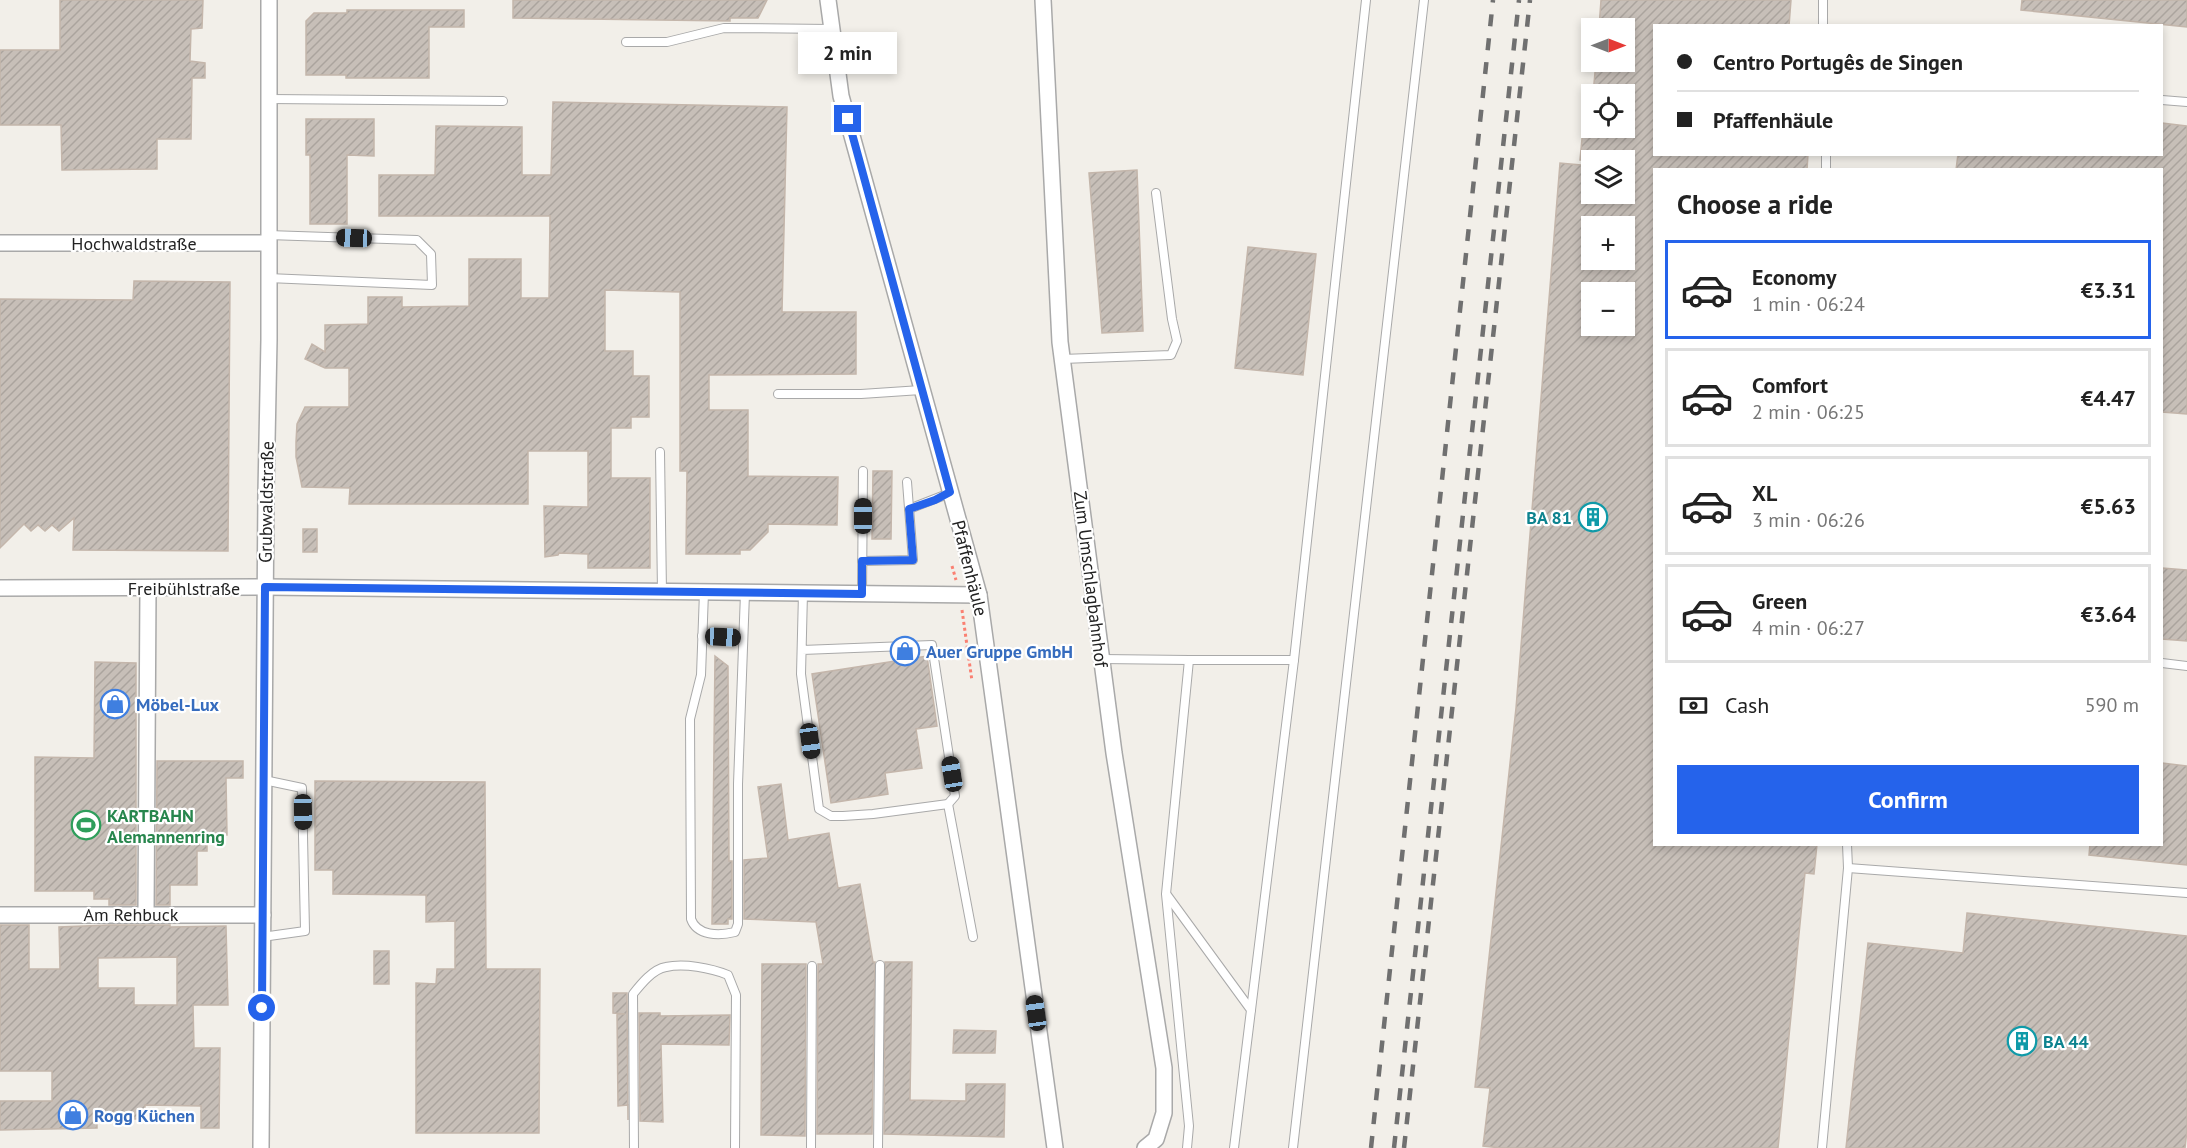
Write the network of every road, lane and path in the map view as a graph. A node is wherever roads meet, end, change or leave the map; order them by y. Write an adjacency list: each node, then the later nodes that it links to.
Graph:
1 (268, 0): 10 (street, Grubwaldstraße)
2 (828, 0): 8 (street, Pfaffenhäule)
3 (1043, 0): 18 (street, Zum Umschlagbahnhof)
4 (1366, 0): 43 (lane)
5 (1424, 0): 70 (lane)
6 (1823, 0): 7 (lane)
7 (1823, 24)
8 (831, 29): 9 (lane); 19 (street, Pfaffenhäule)
9 (626, 42)
10 (269, 99): 12 (lane); 15 (street, Grubwaldstraße)
11 (2163, 100): 13 (lane)
12 (503, 101)
13 (2187, 102)
14 (1156, 193): 18 (lane)
15 (268, 239): 16 (street, Hochwaldstraße); 17 (street, Grubwaldstraße); 17 (lane)
16 (0, 243)
17 (268, 278): 28 (street, Grubwaldstraße)
18 (1062, 359): 41 (street, Zum Umschlagbahnhof)
19 (921, 390): 20 (lane); 24 (street, Pfaffenhäule)
20 (778, 394)
21 (660, 452): 31 (lane)
22 (863, 471): 27 (lane)
23 (907, 482): 25 (lane)
24 (950, 492): 25 (lane); 37 (street, Pfaffenhäule)
25 (909, 509): 27 (lane)
26 (951, 560): 36 (path)
27 (862, 561): 35 (lane)
28 (265, 587): 30 (street, Freibühlstraße); 31 (street, Freibühlstraße); 47 (street, Grubwaldstraße)
29 (0, 588): 30 (street, Freibühlstraße)
30 (147, 588): 53 (street)
31 (662, 592): 32 (street, Freibühlstraße)
32 (704, 592): 33 (street, Freibühlstraße); 38 (lane)
33 (745, 593): 34 (street, Freibühlstraße); 39 (lane)
34 (803, 593): 35 (street, Freibühlstraße); 40 (lane)
35 (862, 594): 36 (street, Freibühlstraße)
36 (959, 595): 37 (street, Freibühlstraße); 46 (path)
37 (979, 595): 66 (street, Pfaffenhäule)
38 (702, 636): 39 (lane); 39 (lane)
39 (743, 638)
40 (802, 650): 48 (lane); 48 (lane)
41 (1101, 658): 42 (lane); 67 (street, Zum Umschlagbahnhof)
42 (1189, 660): 43 (lane); 52 (lane)
43 (1294, 660): 60 (lane)
44 (2163, 663): 45 (lane)
45 (2187, 666)
46 (973, 688)
47 (264, 780): 55 (street, Grubwaldstraße); 56 (lane)
48 (948, 804): 57 (lane)
49 (1847, 846): 50 (lane)
50 (1848, 868): 51 (lane); 71 (lane)
51 (2187, 893)
52 (1166, 894): 60 (lane); 68 (lane)
53 (146, 914): 54 (street, Am Rehbuck); 55 (street, Am Rehbuck)
54 (0, 915)
55 (263, 915): 56 (street, Grubwaldstraße)
56 (262, 937): 61 (street, Grubwaldstraße)
57 (973, 937)
58 (880, 965): 65 (lane)
59 (812, 966): 64 (lane)
60 (1251, 1010): 69 (lane)
61 (261, 1148)
62 (634, 1148): 63 (lane)
63 (735, 1148)
64 (811, 1148)
65 (878, 1148)
66 (1055, 1148)
67 (1144, 1148)
68 (1187, 1148)
69 (1234, 1148)
70 (1293, 1148)
71 (1822, 1148)

